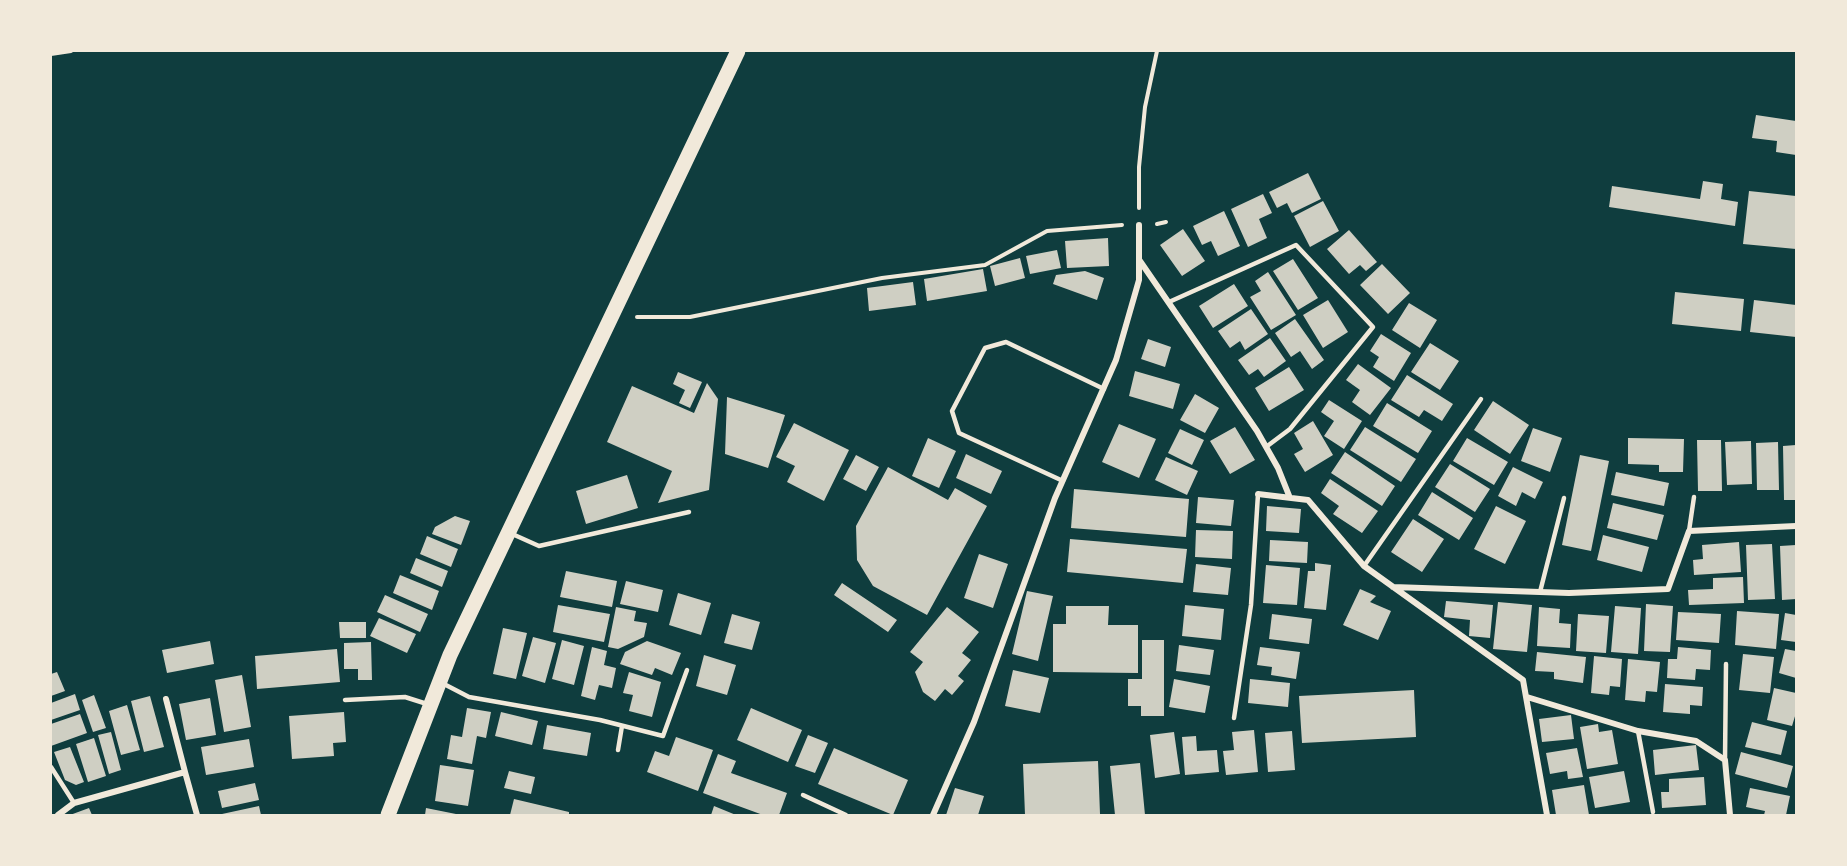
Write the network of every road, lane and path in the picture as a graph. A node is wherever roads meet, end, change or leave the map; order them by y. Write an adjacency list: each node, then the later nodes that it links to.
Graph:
1 (71, 51): 4 (path)
2 (738, 51): 9 (main road)
3 (1157, 51): 6 (path)
4 (51, 54)
5 (1166, 222): 6 (path)
6 (1139, 225): 7 (street); 9 (path)
7 (1140, 260): 8 (street); 10 (street)
8 (1169, 302): 12 (street); 12 (lane)
9 (612, 312): 21 (main road)
10 (1104, 388): 13 (street); 13 (lane)
11 (1482, 399): 22 (lane)
12 (1266, 447): 16 (street)
13 (1063, 481): 46 (street)
14 (1258, 494): 16 (street); 32 (lane)
15 (1694, 497): 20 (lane)
16 (1290, 498): 22 (street)
17 (1564, 498): 24 (lane)
18 (689, 512): 21 (lane)
19 (1796, 526): 20 (street)
20 (1689, 531): 24 (street)
21 (507, 532): 27 (main road)
22 (1364, 566): 23 (street)
23 (1392, 587): 24 (street); 28 (street)
24 (1540, 591)
25 (1726, 664): 36 (lane)
26 (687, 670): 33 (lane)
27 (439, 681): 31 (main road); 33 (lane)
28 (1527, 697): 34 (street); 47 (street)
29 (166, 699): 38 (street)
30 (345, 700): 31 (lane)
31 (430, 705): 44 (main road)
32 (1234, 718)
33 (622, 726): 35 (lane)
34 (1638, 730): 36 (street); 41 (lane)
35 (618, 750)
36 (1725, 760): 48 (street)
37 (51, 767): 40 (lane)
38 (185, 772): 40 (street); 43 (street)
39 (803, 795): 45 (lane)
40 (74, 803): 42 (street)
41 (1653, 812)
42 (58, 815)
43 (197, 815)
44 (388, 815)
45 (846, 815)
46 (933, 815)
47 (1548, 815)
48 (1730, 815)

